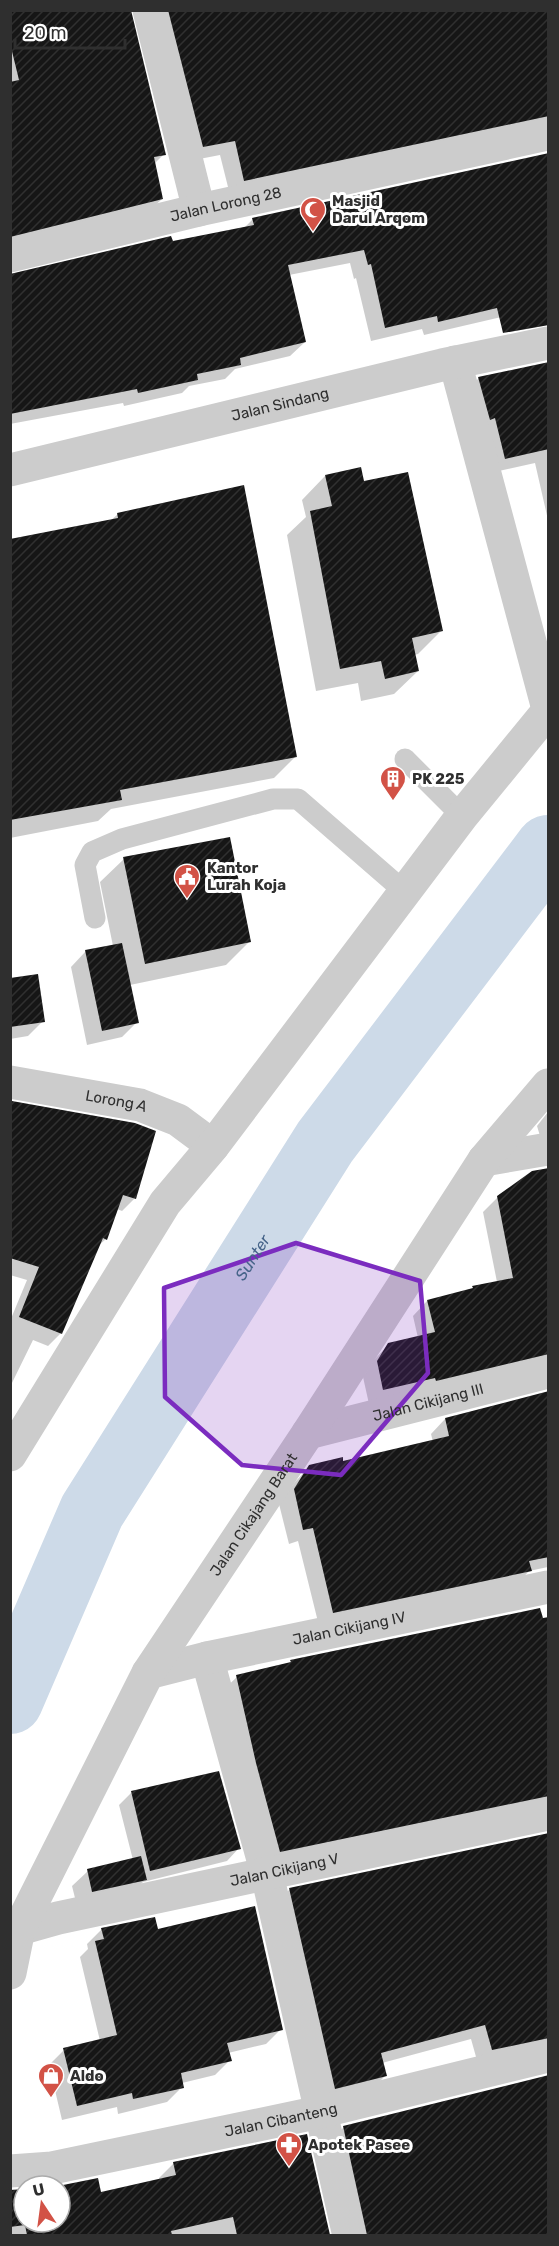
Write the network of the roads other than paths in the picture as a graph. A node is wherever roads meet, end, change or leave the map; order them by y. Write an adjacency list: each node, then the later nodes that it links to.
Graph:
1 (149, 10): 3 (street)
2 (549, 134): 3 (street, Jalan Lorong 28)
3 (199, 210): 4 (street, Jalan Lorong 28)
4 (10, 256)
5 (549, 343): 6 (street, Jalan Sindang)
6 (455, 362): 7 (street, Jalan Sindang); 8 (street)
7 (10, 470)
8 (549, 710): 10 (street)
9 (405, 759): 10 (lane)
10 (462, 816): 11 (street)
11 (405, 892): 12 (lane); 15 (street)
12 (95, 918)
13 (10, 1082): 15 (street, Lorong A)
14 (549, 1085): 17 (street, Jalan Cikajang Barat)
15 (213, 1146): 20 (street)
16 (549, 1149): 17 (street)
17 (484, 1160): 19 (street, Jalan Cikajang Barat)
18 (549, 1372): 19 (street, Jalan Cikijang III)
19 (308, 1433): 23 (street, Jalan Cikajang Barat)
20 (10, 1455)
21 (549, 1587): 22 (street, Jalan Cikijang IV)
22 (207, 1658): 23 (street, Jalan Cikijang IV); 25 (street)
23 (148, 1672): 26 (street, Jalan Cikajang Barat)
24 (549, 1814): 25 (street, Jalan Cikijang V)
25 (267, 1874): 26 (street, Jalan Cikijang V); 29 (street)
26 (19, 1929): 27 (street, Jalan Cikajang Barat)
27 (10, 1973)
28 (549, 2056): 29 (street, Jalan Cibanteng)
29 (320, 2112): 30 (street, Jalan Cibanteng); 31 (street)
30 (10, 2170)
31 (349, 2235)

